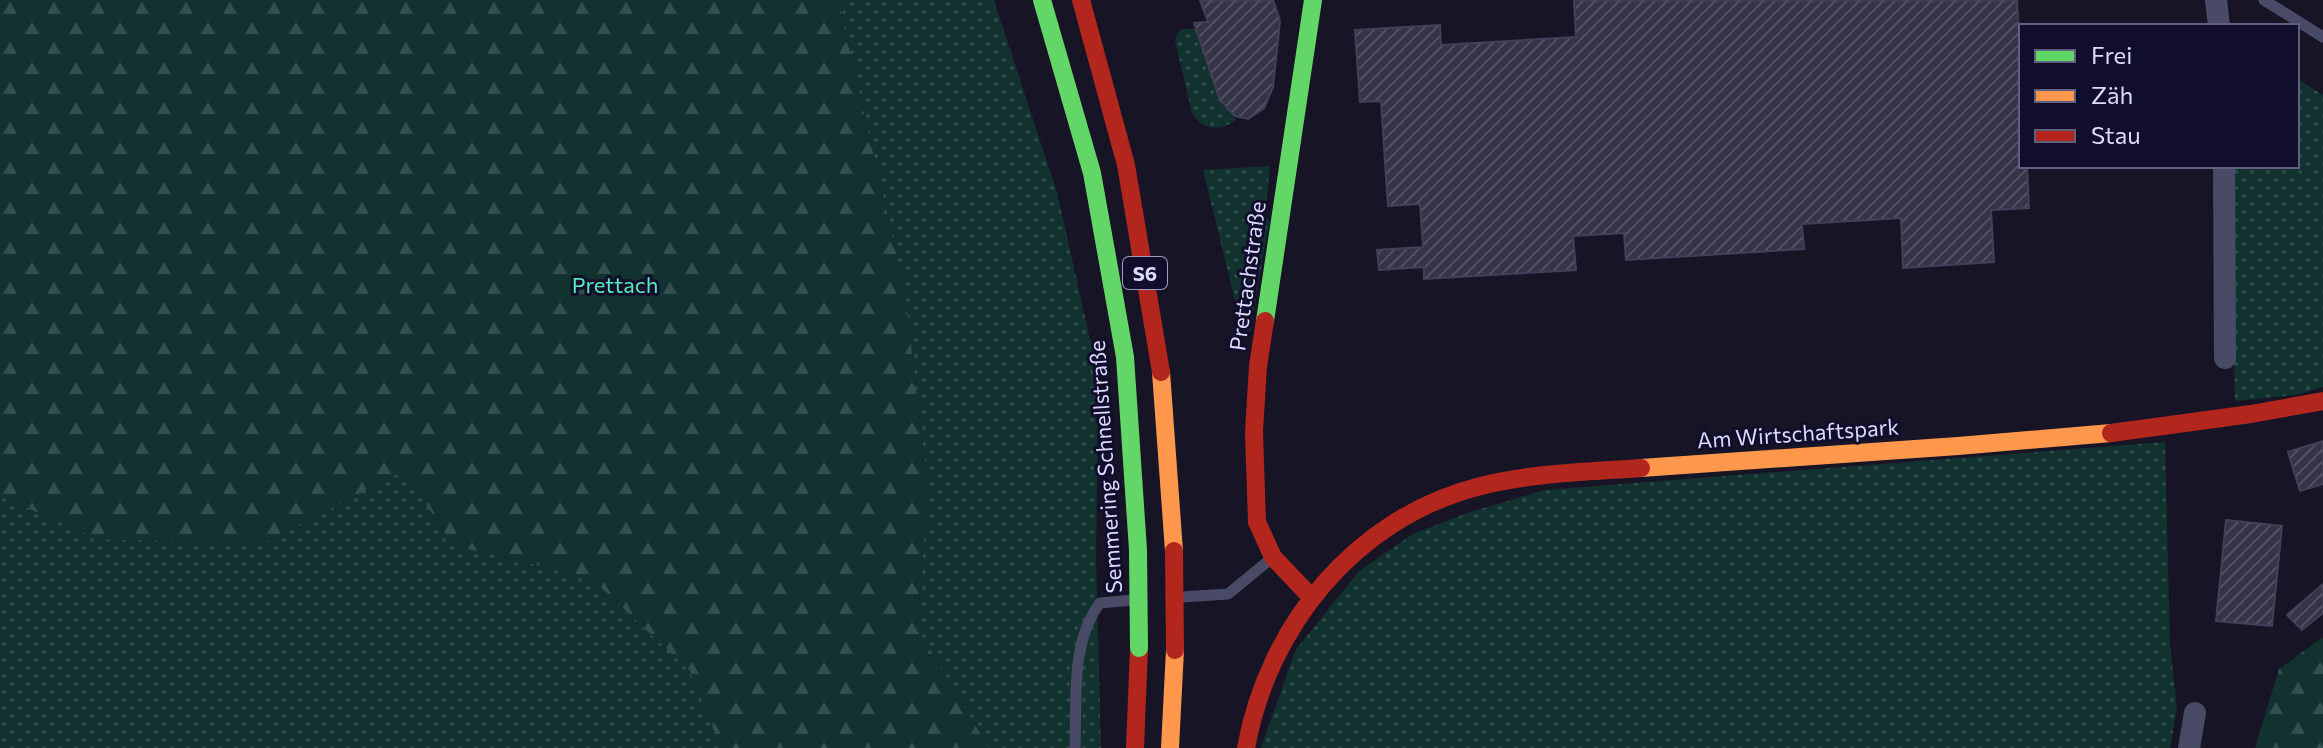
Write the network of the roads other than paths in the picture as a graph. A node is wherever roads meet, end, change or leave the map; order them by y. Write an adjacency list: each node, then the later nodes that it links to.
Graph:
1 (1042, 0): 17 (main road, Semmering Schnellstraße / S6, bridge)
2 (1081, 0): 18 (main road, S6, bridge)
3 (1313, 0): 11 (main road, Prettachstraße)
4 (2216, 0): 6 (street)
5 (2264, 0): 7 (lane)
6 (2219, 24)
7 (2323, 37)
8 (2224, 168): 9 (street)
9 (2225, 358)
10 (2323, 401): 12 (main road, Am Wirtschaftspark)
11 (1273, 557): 12 (main road, Prettachstraße); 13 (lane)
12 (1311, 597): 19 (main road)
13 (1164, 598)
14 (1148, 599): 16 (lane)
15 (2195, 713): 20 (street)
16 (1075, 748)
17 (1135, 748)
18 (1170, 748)
19 (1246, 748)
20 (2189, 748)

